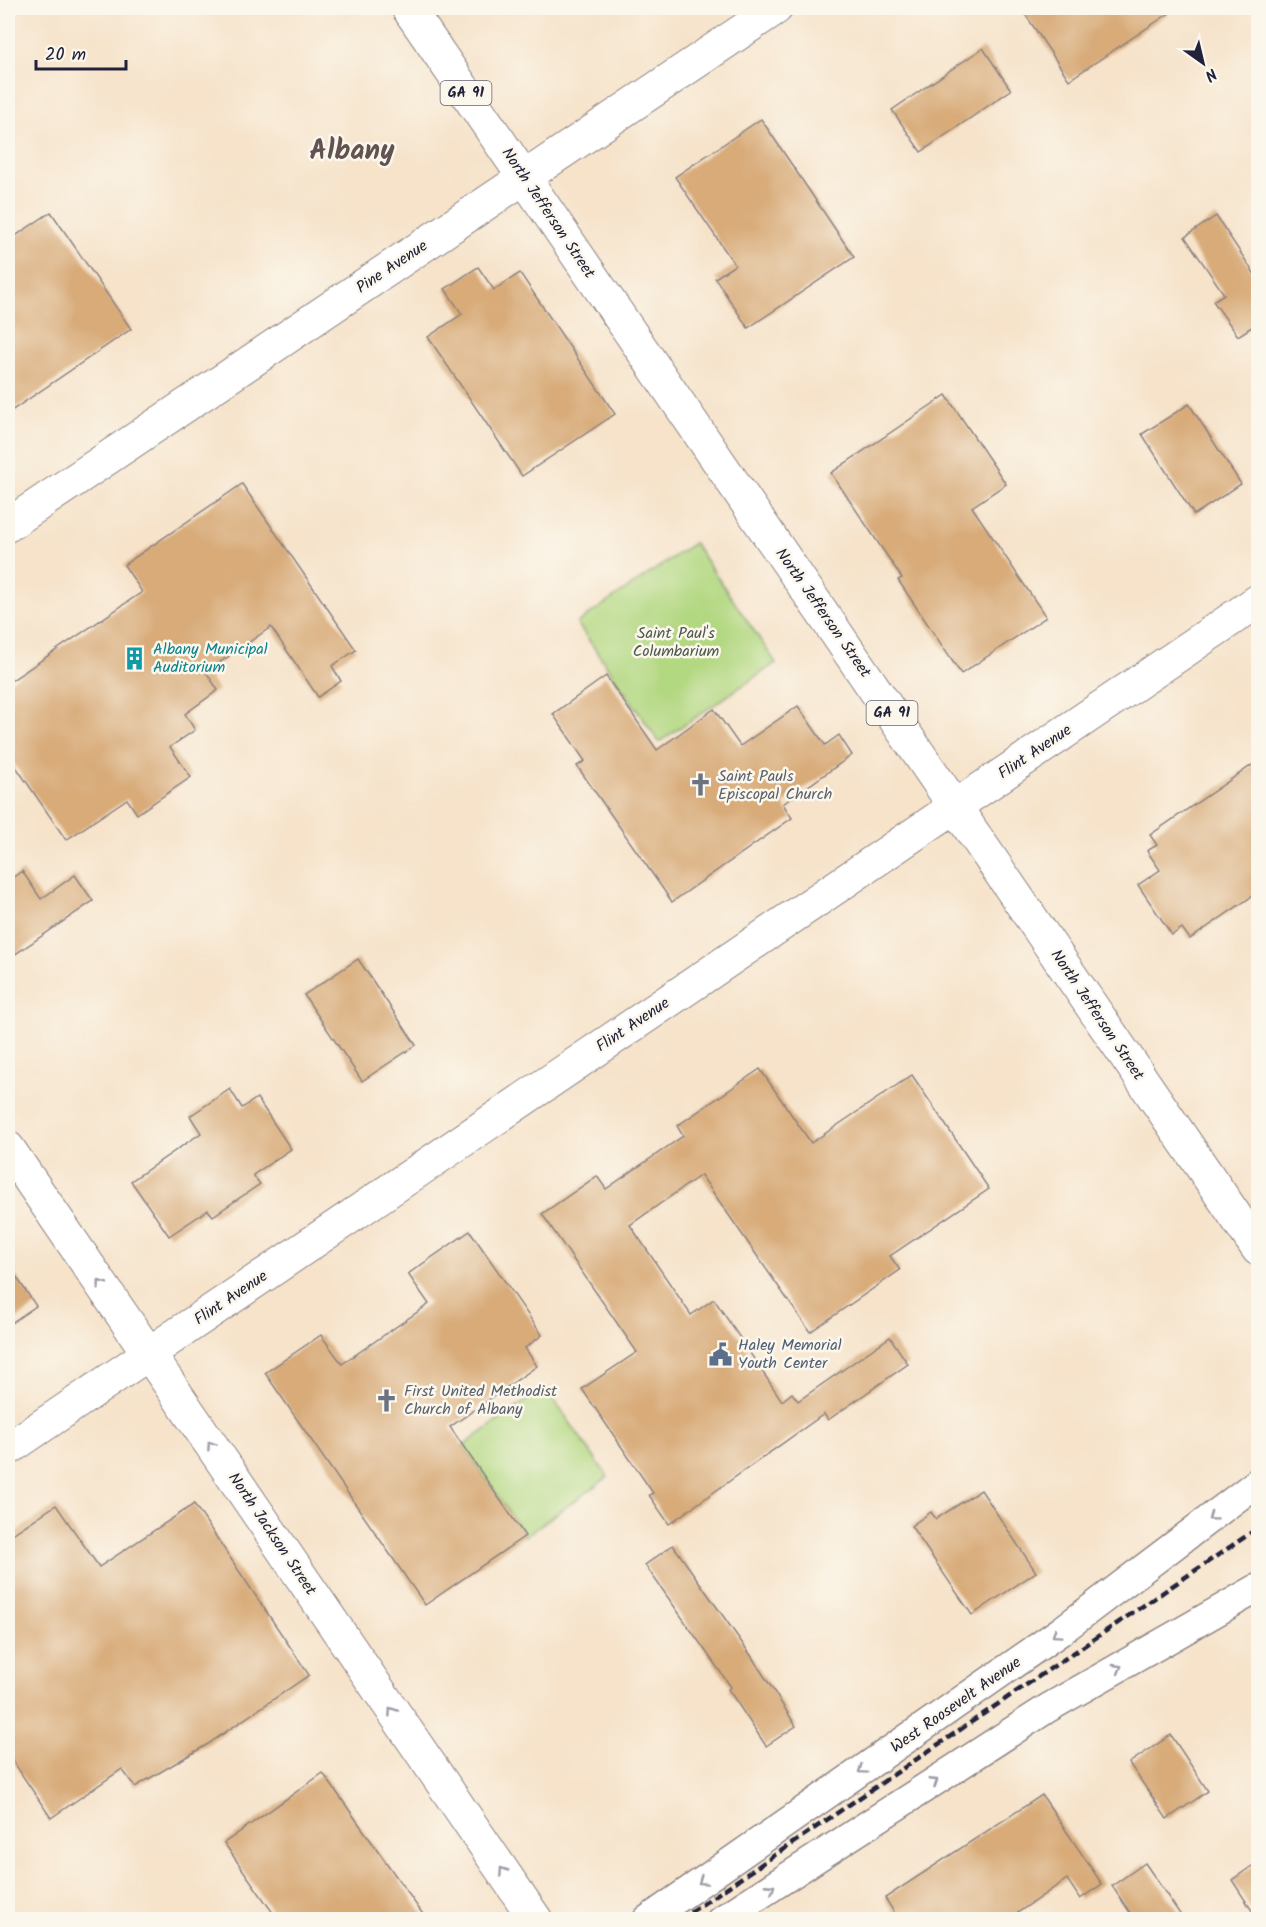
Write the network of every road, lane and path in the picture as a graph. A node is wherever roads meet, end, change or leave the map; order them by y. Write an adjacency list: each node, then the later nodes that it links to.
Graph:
1 (408, 8): 3 (street, North Jefferson Street / GA 91)
2 (776, 8): 3 (street, Pine Avenue)
3 (524, 178): 4 (street, Pine Avenue); 6 (street, North Jefferson Street / GA 91)
4 (8, 525)
5 (1258, 600): 6 (street, Flint Avenue)
6 (956, 806): 8 (street, North Jefferson Street / GA 91); 9 (street, Flint Avenue)
7 (8, 1148): 9 (street, North Jackson Street, one-way to 7)
8 (1258, 1249)
9 (149, 1353): 10 (street, Flint Avenue); 13 (street, North Jackson Street, one-way to 9)
10 (8, 1449)
11 (1258, 1482): 14 (street, West Roosevelt Avenue, one-way to 14)
12 (1258, 1588): 15 (street, one-way to 12)
13 (536, 1920)
14 (647, 1920)
15 (722, 1920)

